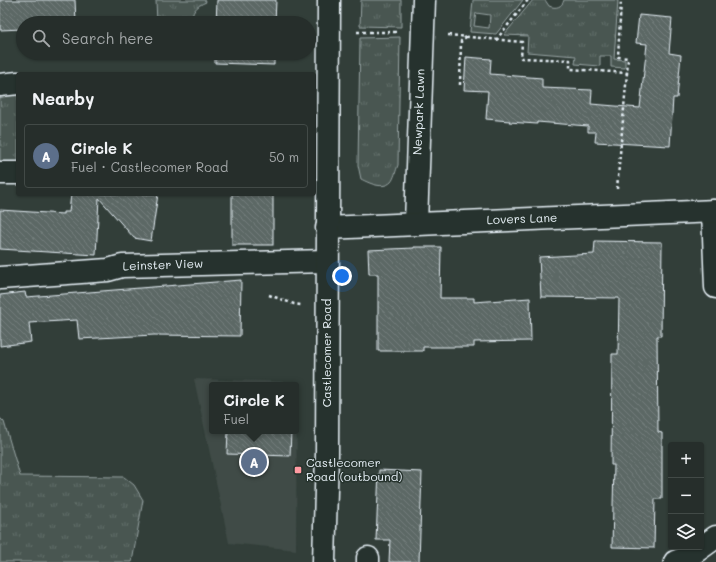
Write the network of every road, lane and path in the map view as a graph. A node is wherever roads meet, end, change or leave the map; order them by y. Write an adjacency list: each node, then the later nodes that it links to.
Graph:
1 (329, 0): 14 (street, Castlecomer Road)
2 (424, 0): 19 (street, Newpark Lawn)
3 (528, 0): 9 (path)
4 (621, 0): 10 (path)
5 (356, 32): 6 (path)
6 (401, 32)
7 (441, 34): 8 (path)
8 (467, 37): 9 (path); 13 (path)
9 (496, 40): 10 (path)
10 (627, 73): 18 (path)
11 (16, 83): 12 (street)
12 (0, 85)
13 (460, 85)
14 (321, 122): 20 (street, Castlecomer Road)
15 (0, 173): 16 (street)
16 (16, 173)
17 (715, 211): 18 (street, Lovers Lane); 23 (street)
18 (615, 215): 19 (street, Lovers Lane)
19 (416, 223): 20 (street, Lovers Lane)
20 (327, 228): 21 (street, Castlecomer Road)
21 (327, 261): 22 (street, Leinster View); 27 (street, Castlecomer Road)
22 (0, 278)
23 (716, 287)
24 (269, 295): 25 (path)
25 (301, 305)
26 (716, 537): 28 (street)
27 (324, 562)
28 (675, 562)

